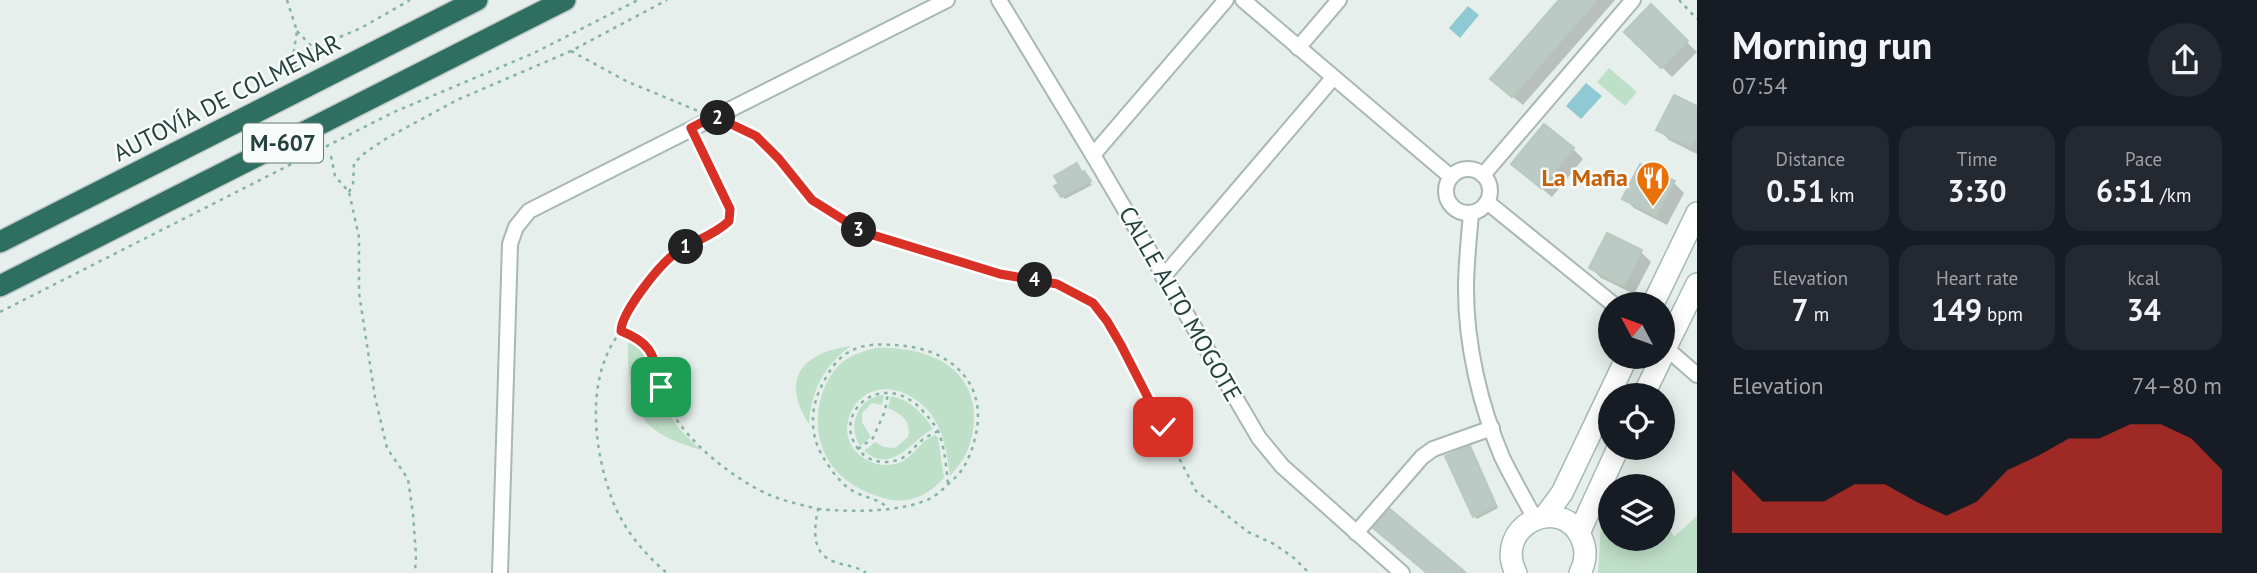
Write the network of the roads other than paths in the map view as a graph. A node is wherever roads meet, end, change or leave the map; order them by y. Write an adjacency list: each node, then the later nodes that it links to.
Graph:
1 (477, 0): 17 (highway, AUTOVÍA DE COLMENAR / M-607)
2 (565, 0): 20 (highway, M-607)
3 (947, 0): 32 (street)
4 (999, 0): 11 (street, CALLE ALTO MOGOTE)
5 (1226, 0): 11 (street)
6 (1243, 0): 9 (street)
7 (1339, 0): 9 (street)
8 (1633, 0): 12 (street)
9 (1298, 48): 10 (street)
10 (1333, 78): 13 (street); 18 (street)
11 (1093, 155): 18 (street, CALLE ALTO MOGOTE)
12 (1483, 175): 13 (street); 14 (street)
13 (1451, 177): 15 (street)
14 (1487, 202): 15 (street); 21 (street)
15 (1471, 213): 27 (street)
16 (1697, 213): 22 (street)
17 (0, 242)
18 (1163, 277): 30 (street, CALLE ALTO MOGOTE)
19 (1697, 284): 23 (street)
20 (0, 286)
21 (1598, 292)
22 (1659, 292)
23 (1675, 329)
24 (1675, 361): 26 (street)
25 (1621, 369): 29 (street)
26 (1697, 375)
27 (1492, 428): 29 (street); 30 (street)
28 (1612, 460): 31 (street)
29 (1540, 517): 31 (street); 34 (street)
30 (1356, 533): 33 (street, CALLE ALTO MOGOTE)
31 (1579, 533): 35 (street)
32 (500, 573)
33 (1402, 573)
34 (1516, 573)
35 (1580, 573)

